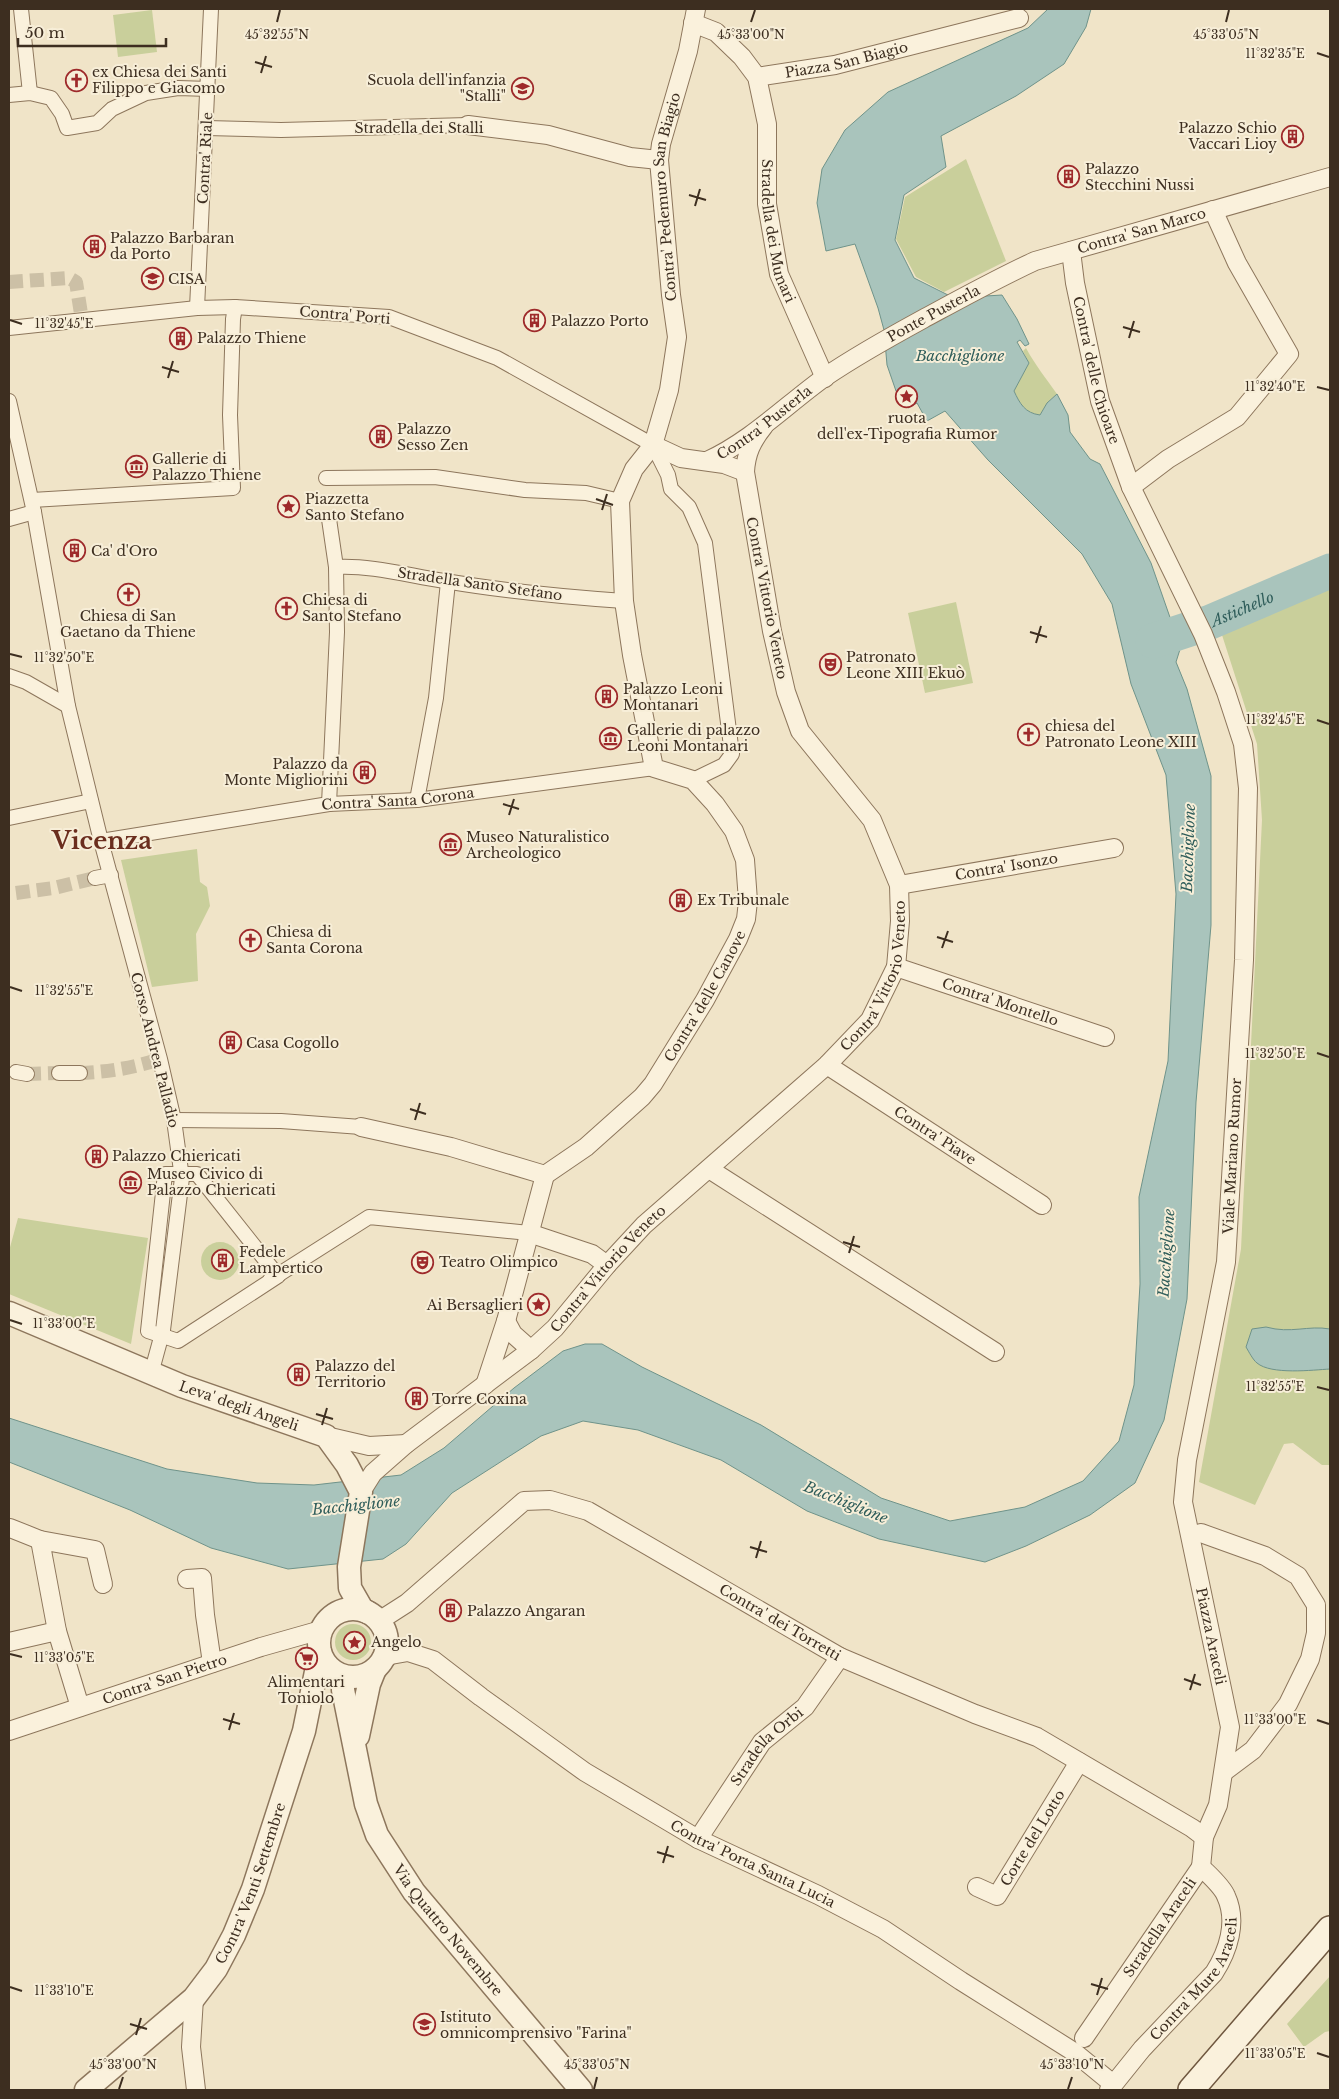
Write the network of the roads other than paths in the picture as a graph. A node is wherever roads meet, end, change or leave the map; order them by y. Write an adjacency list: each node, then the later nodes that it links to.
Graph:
1 (21, 9): 7 (street)
2 (211, 9): 6 (street, Contra' Riale)
3 (694, 16): 5 (street); 11 (street, Contra' Pedemuro San Biagio)
4 (1019, 18): 5 (street, Piazza San Biagio)
5 (756, 77): 19 (street, Stradella dei Munari)
6 (209, 90): 7 (street); 10 (street, Contra' Riale)
7 (30, 93): 8 (street)
8 (9, 95)
9 (468, 126): 10 (street, Stradella dei Stalli); 11 (street, Stradella dei Stalli)
10 (207, 128): 16 (street, Contra' Riale)
11 (658, 160): 23 (street, Contra' Pedemuro San Biagio)
12 (1330, 178): 13 (street, Contra' San Marco)
13 (1213, 210): 14 (street, Contra' San Marco); 27 (street, Contra' San Marco)
14 (1071, 251): 18 (street, Ponte Pusterla); 27 (street, Contra' delle Chioare)
15 (235, 307): 16 (street, Contra' Porti); 23 (street, Contra' Porti); 29 (street)
16 (197, 308): 17 (street, Contra' Porti)
17 (9, 328)
18 (867, 350): 19 (street, Contra' Pusterla)
19 (825, 378): 22 (street, Contra' Pusterla)
20 (9, 401): 21 (street, Corso Andrea Palladio)
21 (12, 426): 29 (street, Corso Andrea Palladio)
22 (764, 426): 24 (street, Contra' Pusterla); 25 (street, Contra' Vittorio Veneto)
23 (654, 445): 24 (street, Contra' Pusterla); 28 (street); 39 (street)
24 (707, 461): 25 (street)
25 (745, 472): 48 (street, Contra' Vittorio Veneto)
26 (326, 478): 28 (street)
27 (1131, 487): 35 (street, Contra' delle Chioare)
28 (620, 501): 34 (street)
29 (33, 506): 31 (street); 37 (street, Corso Andrea Palladio)
30 (329, 518): 32 (street)
31 (9, 519)
32 (336, 567): 33 (street, Stradella Santo Stefano); 42 (street)
33 (448, 582): 34 (street, Stradella Santo Stefano); 40 (street)
34 (624, 600): 38 (street)
35 (1203, 634): 73 (street, Viale Mariano Rumor)
36 (9, 676): 37 (street)
37 (68, 706): 41 (street, Corso Andrea Palladio)
38 (654, 768): 39 (street, Contra' Santa Corona); 40 (street, Contra' Santa Corona)
39 (693, 780): 58 (street, Contra' delle Canove)
40 (417, 800): 42 (street, Contra' Santa Corona)
41 (91, 801): 43 (street); 44 (street, Corso Andrea Palladio)
42 (329, 804): 44 (street, Contra' Santa Corona)
43 (9, 818)
44 (101, 841): 46 (street, Corso Andrea Palladio)
45 (1114, 848): 48 (street, Contra' Isonzo)
46 (111, 876): 47 (street); 54 (street, Corso Andrea Palladio)
47 (95, 878)
48 (899, 886): 49 (street, Contra' Vittorio Veneto)
49 (896, 967): 50 (street, Contra' Montello); 51 (street, Contra' Vittorio Veneto)
50 (1105, 1037)
51 (827, 1065): 56 (street, Contra' Vittorio Veneto); 59 (street, Contra' Piave)
52 (60, 1073): 53 (street)
53 (80, 1073)
54 (174, 1120): 55 (street); 57 (street, Corso Andrea Palladio)
55 (361, 1127): 58 (street)
56 (709, 1169): 61 (street, Contra' Vittorio Veneto); 67 (street)
57 (181, 1174): 62 (street); 65 (street, Corso Andrea Palladio)
58 (545, 1175): 60 (street)
59 (1042, 1205)
60 (529, 1233): 61 (street); 62 (street); 64 (street)
61 (607, 1265): 66 (street, Contra' Vittorio Veneto)
62 (277, 1275): 65 (street)
63 (9, 1313): 68 (street, Leva' degli Angeli)
64 (506, 1321): 66 (street); 69 (street)
65 (162, 1333): 68 (street, Corso Andrea Palladio)
66 (530, 1350): 69 (street, Contra' Vittorio Veneto)
67 (995, 1352)
68 (151, 1374): 70 (street, Leva' degli Angeli)
69 (485, 1385): 71 (street, Contra' Vittorio Veneto)
70 (326, 1436): 71 (street, Leva' degli Angeli); 72 (street)
71 (406, 1444): 72 (street, Contra' Vittorio Veneto)
72 (361, 1492): 79 (street, Contra' Venti Settembre)
73 (1184, 1502): 93 (street, Piazza Araceli)
74 (10, 1528): 76 (street)
75 (1201, 1534): 93 (street)
76 (40, 1540): 78 (street); 81 (street)
77 (187, 1579): 85 (street)
78 (103, 1584)
79 (345, 1594): 80 (street); 82 (street, Contra' Venti Settembre)
80 (373, 1617): 82 (street); 84 (street, Contra' dei Torretti); 86 (street)
81 (58, 1631): 83 (street); 88 (street)
82 (322, 1635): 85 (street, Contra' San Pietro); 87 (street); 90 (street, Contra' Venti Settembre)
83 (9, 1642)
84 (840, 1657): 92 (street, Contra' dei Torretti); 95 (street, Stradella Orbi)
85 (212, 1663): 88 (street, Contra' San Pietro)
86 (379, 1665): 87 (street); 91 (street, Via Quattro Novembre); 95 (street, Contra' Porta Santa Lucia)
87 (337, 1674): 90 (street, Contra' Venti Settembre); 91 (street, Via Quattro Novembre)
88 (80, 1707): 89 (street, Contra' San Pietro)
89 (9, 1731)
90 (304, 1731): 99 (street, Contra' Venti Settembre)
91 (356, 1750): 105 (street, Via Quattro Novembre)
92 (1079, 1762): 94 (street, Contra' dei Torretti); 97 (street, Corte del Lotto)
93 (1225, 1771): 94 (street, Piazza Araceli)
94 (1204, 1837): 96 (street, Piazza Araceli)
95 (698, 1839): 101 (street, Contra' Porta Santa Lucia)
96 (1201, 1867): 100 (street, Stradella Araceli); 101 (street, Contra' Mure Araceli)
97 (978, 1887)
98 (1330, 1929): 102 (main road)
99 (194, 1998): 103 (street, Contra' Venti Settembre); 104 (street)
100 (1084, 2038)
101 (1115, 2088)
102 (1193, 2089)
103 (86, 2090)
104 (196, 2090)
105 (581, 2090)

